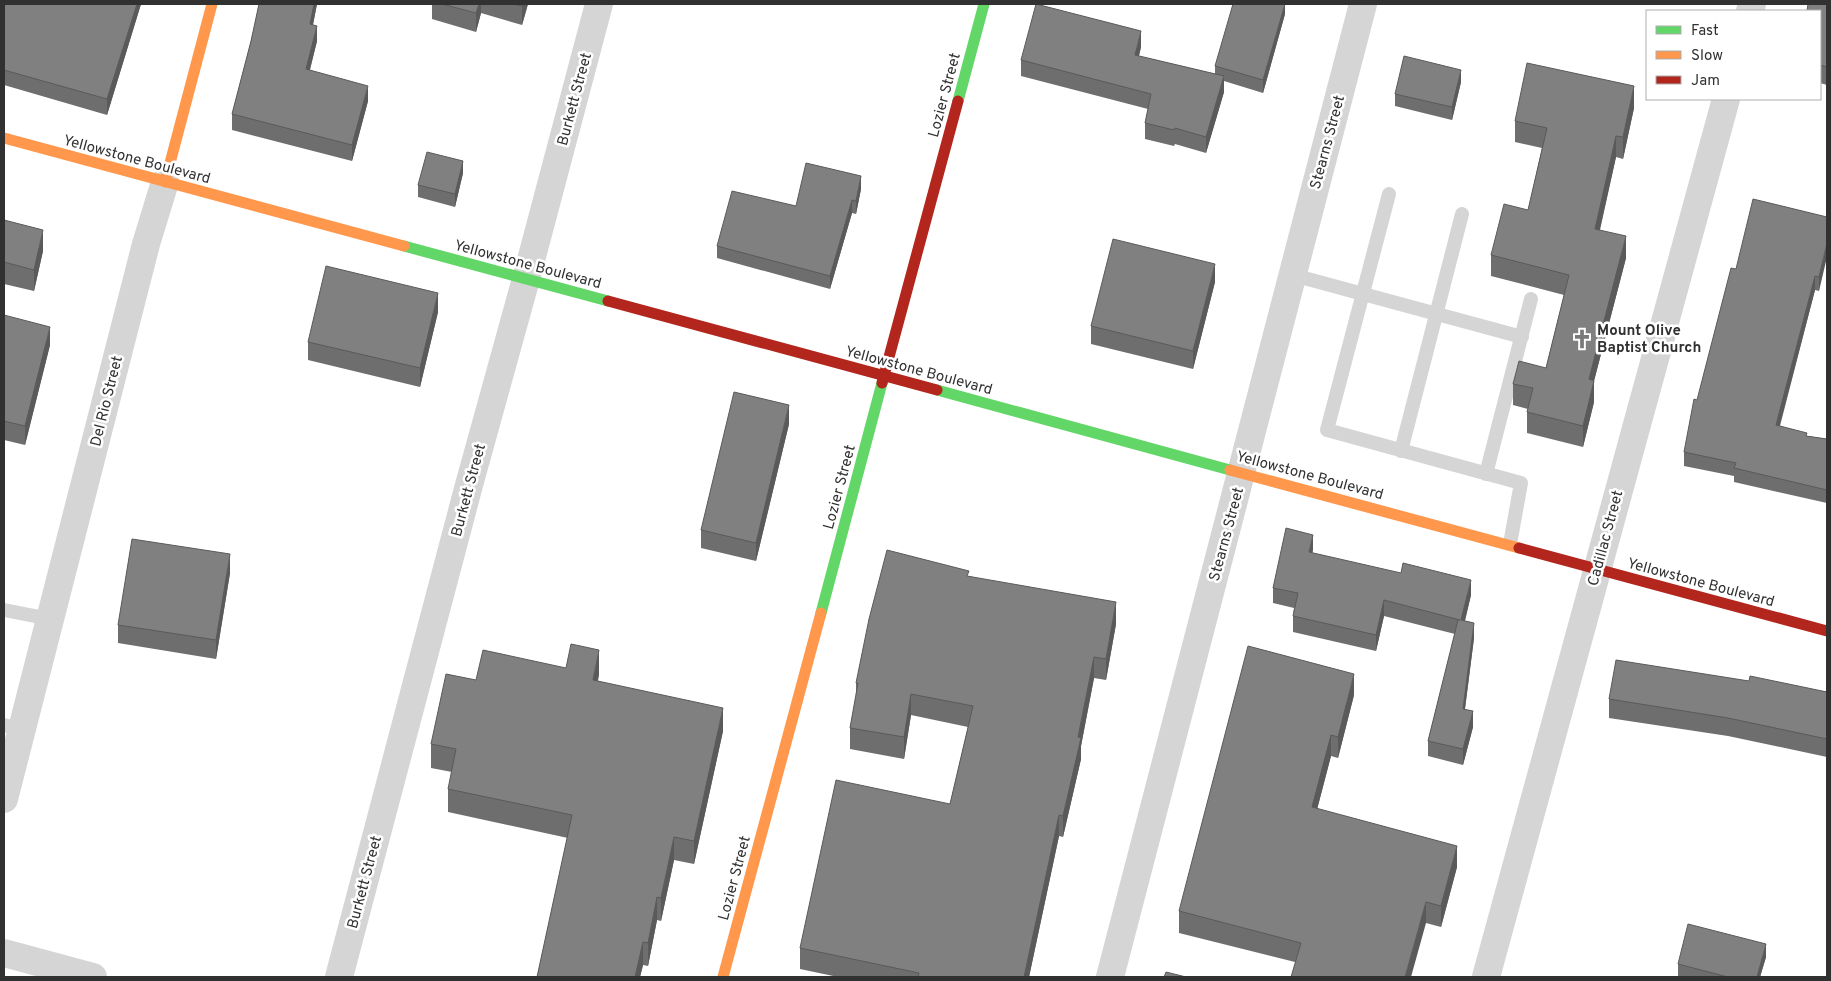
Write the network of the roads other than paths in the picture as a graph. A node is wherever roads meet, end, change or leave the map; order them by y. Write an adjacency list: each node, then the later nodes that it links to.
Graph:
1 (212, 4): 7 (street, Del Rio Street)
2 (599, 4): 11 (street, Burkett Street)
3 (984, 4): 16 (street, Lozier Street)
4 (1363, 4): 10 (street, Stearns Street)
5 (1726, 100): 21 (street, Cadillac Street)
6 (4, 138): 7 (street, Yellowstone Boulevard)
7 (165, 182): 11 (street, Yellowstone Boulevard); 23 (street, Del Rio Street)
8 (1389, 194): 12 (lane)
9 (1462, 214): 14 (lane)
10 (1292, 275): 12 (lane); 18 (street, Stearns Street)
11 (526, 279): 16 (street, Yellowstone Boulevard); 29 (street, Burkett Street)
12 (1363, 294): 14 (lane); 17 (lane)
13 (1531, 299): 15 (lane)
14 (1436, 314): 15 (lane); 17 (lane)
15 (1522, 337): 19 (lane)
16 (885, 376): 18 (street, Yellowstone Boulevard); 30 (street, Lozier Street)
17 (1401, 450): 19 (lane)
18 (1242, 472): 20 (street, Yellowstone Boulevard); 31 (street, Stearns Street)
19 (1486, 474): 20 (lane)
20 (1510, 544): 21 (street, Yellowstone Boulevard)
21 (1596, 569): 24 (street, Yellowstone Boulevard); 32 (street, Cadillac Street)
22 (4, 610): 23 (lane)
23 (50, 619): 25 (street, Del Rio Street)
24 (1827, 631)
25 (13, 728): 26 (street, Del Rio Street)
26 (4, 800)
27 (4, 953): 28 (street)
28 (93, 977)
29 (338, 977)
30 (723, 977)
31 (1110, 977)
32 (1486, 977)

